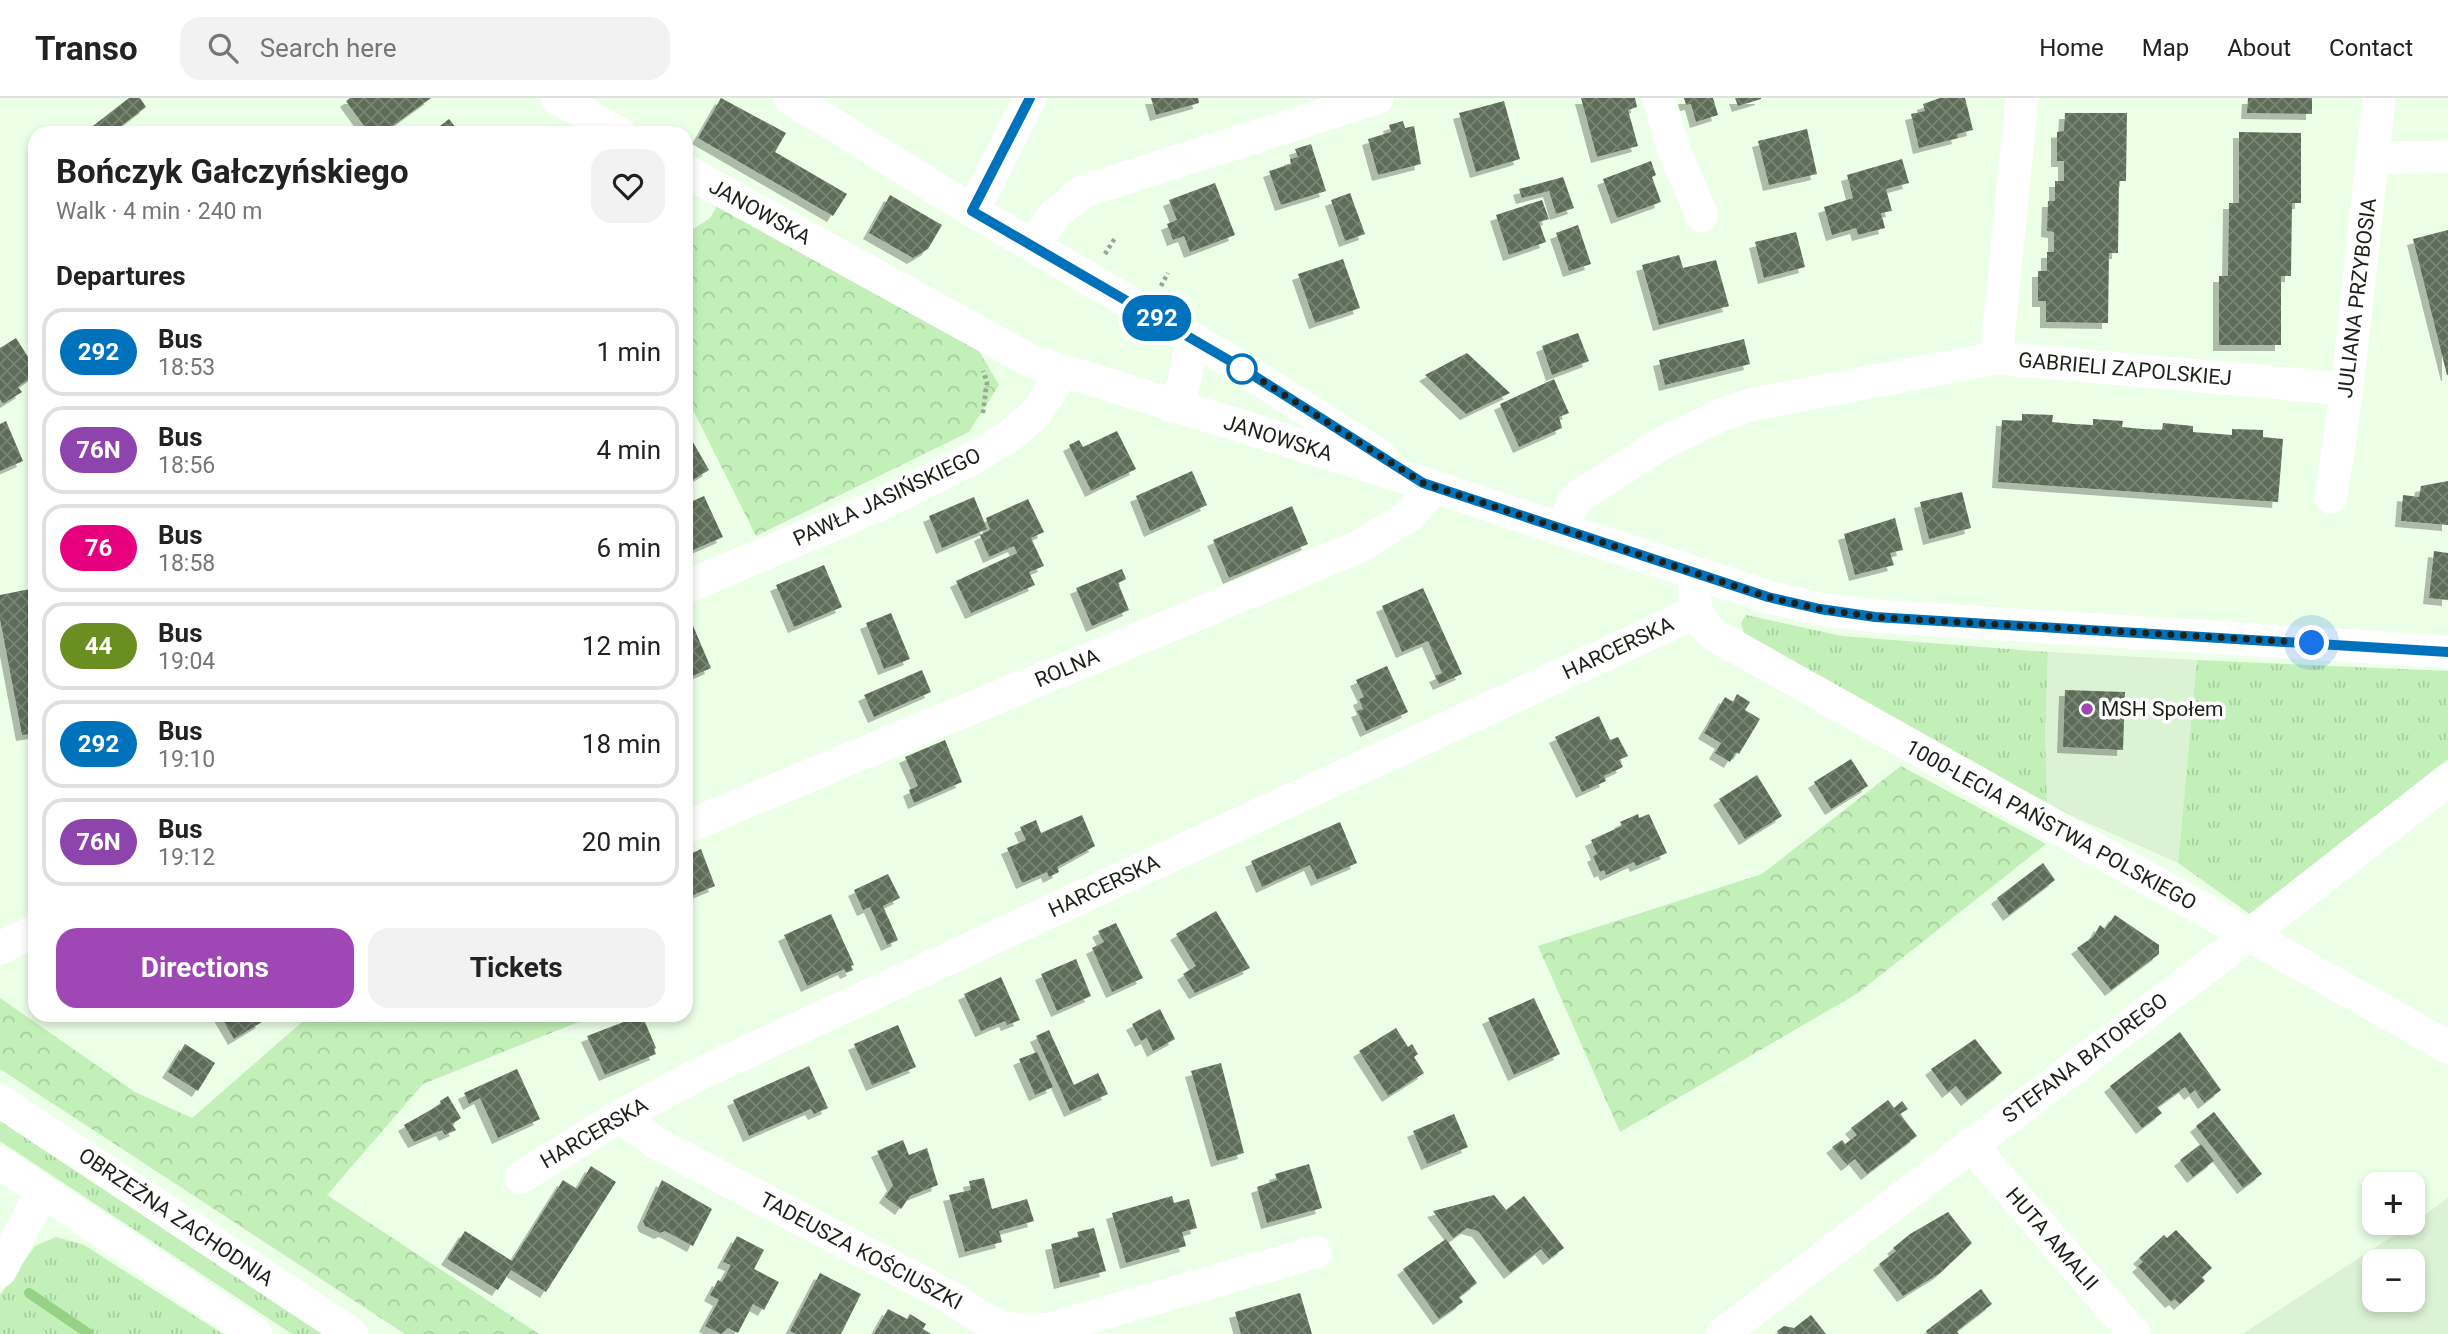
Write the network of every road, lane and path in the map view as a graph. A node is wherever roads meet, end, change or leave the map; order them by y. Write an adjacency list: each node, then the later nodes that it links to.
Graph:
1 (557, 98): 8 (street)
2 (790, 98): 12 (street)
3 (1030, 98): 12 (street)
4 (1377, 98): 14 (street)
5 (1658, 98): 13 (street)
6 (2022, 98): 16 (street, GABRIELI ZAPOLSKIEJ)
7 (2379, 98): 10 (street, JULIANA PRZYBOSIA)
8 (607, 126)
9 (2448, 157): 10 (street)
10 (2373, 158): 18 (street, JULIANA PRZYBOSIA)
11 (693, 175): 17 (street, JANOWSKA)
12 (972, 211): 14 (street)
13 (1702, 216)
14 (1032, 246): 15 (street)
15 (1194, 340): 19 (street); 20 (street)
16 (1996, 358): 18 (street, GABRIELI ZAPOLSKIEJ); 22 (street)
17 (1063, 372): 19 (street, JANOWSKA); 24 (street, PAWŁA JASIŃSKIEGO)
18 (2347, 389): 21 (street, JULIANA PRZYBOSIA)
19 (1171, 406): 20 (street, JANOWSKA)
20 (1428, 485): 22 (street, JANOWSKA); 28 (street, ROLNA)
21 (2331, 497)
22 (1562, 529): 23 (street, JANOWSKA)
23 (1699, 574): 25 (street); 26 (street, JANOWSKA)
24 (693, 584)
25 (1695, 610): 30 (street, 1000-LECIA PAŃSTWA POLSKIEGO); 34 (street, HARCERSKA)
26 (2448, 652)
27 (2448, 780): 30 (street, STEFANA BATOREGO)
28 (693, 824)
29 (28, 934): 31 (street)
30 (2248, 936): 32 (street, 1000-LECIA PAŃSTWA POLSKIEGO); 35 (street, STEFANA BATOREGO)
31 (0, 948)
32 (2448, 1047)
33 (0, 1101): 42 (street, OBRZEŻNA ZACHODNIA)
34 (621, 1116): 37 (street, HARCERSKA); 39 (street, TADEUSZA KOŚCIUSZKI)
35 (1970, 1144): 43 (street, STEFANA BATOREGO); 44 (street, HUTA AMALII)
36 (0, 1163): 38 (street)
37 (521, 1177)
38 (42, 1192): 40 (street); 41 (street)
39 (1315, 1252)
40 (0, 1271)
41 (256, 1334)
42 (352, 1334)
43 (1722, 1334)
44 (2134, 1334)

